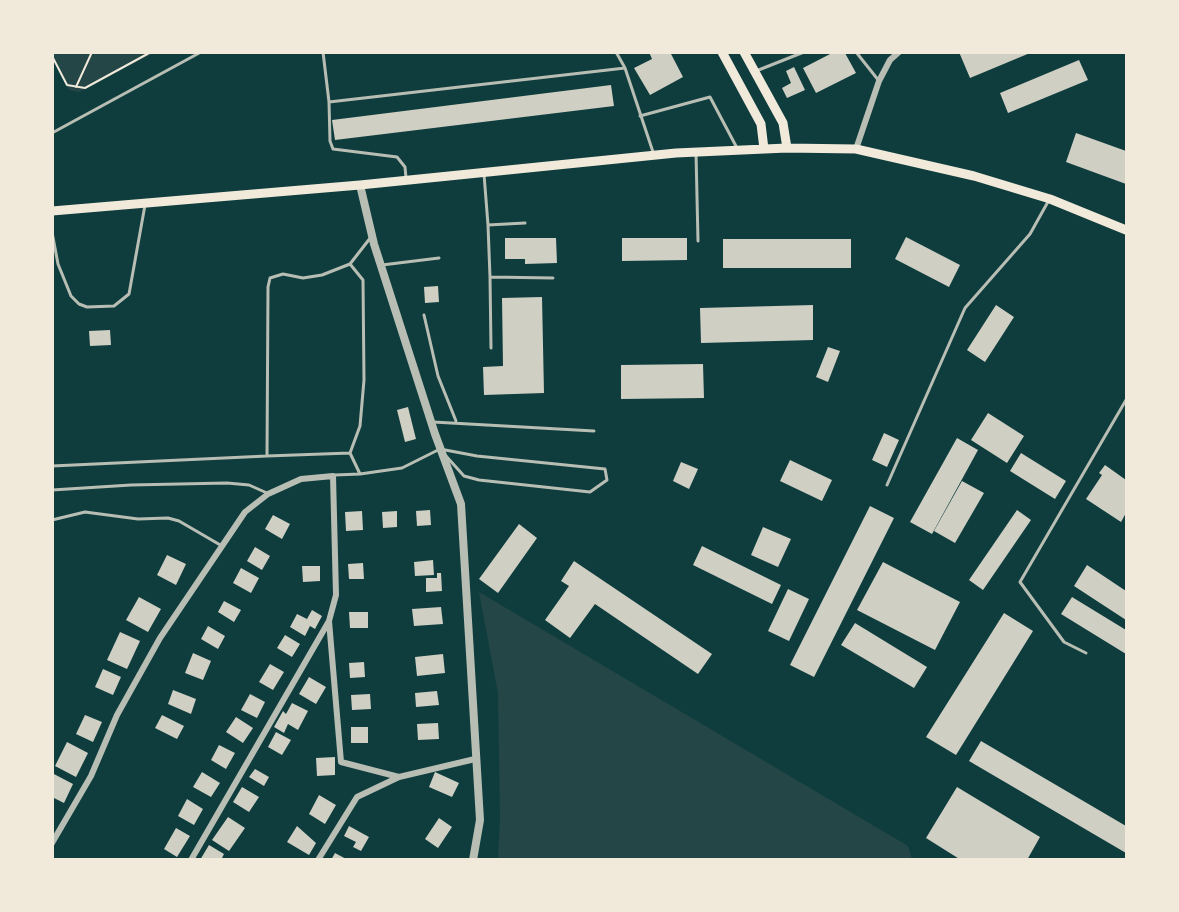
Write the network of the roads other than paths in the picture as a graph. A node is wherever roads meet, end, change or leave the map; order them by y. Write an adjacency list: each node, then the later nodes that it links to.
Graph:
1 (201, 52): 14 (lane)
2 (323, 52): 12 (lane)
3 (616, 52): 9 (lane)
4 (722, 52): 17 (main road)
5 (744, 52): 10 (main road)
6 (804, 52): 10 (lane)
7 (856, 52): 11 (lane)
8 (899, 52): 11 (street)
9 (624, 68): 12 (lane); 13 (lane)
10 (754, 72): 15 (main road)
11 (879, 81): 18 (street)
12 (329, 102): 22 (lane)
13 (640, 116): 16 (lane); 20 (lane)
14 (52, 133)
15 (787, 148): 17 (main road); 18 (main road)
16 (738, 149): 17 (main road); 19 (main road)
17 (764, 149)
18 (856, 149): 24 (main road)
19 (696, 151): 20 (main road); 32 (lane)
20 (654, 155): 21 (main road)
21 (484, 172): 22 (main road); 28 (lane)
22 (406, 180): 23 (main road)
23 (360, 185): 25 (main road); 31 (street)
24 (1050, 199): 29 (main road); 50 (lane)
25 (146, 203): 26 (main road); 30 (lane)
26 (52, 211)
27 (525, 223): 28 (lane)
28 (488, 225): 36 (lane)
29 (1126, 230)
30 (52, 232)
31 (372, 236): 34 (lane); 35 (street)
32 (698, 241)
33 (439, 258): 35 (lane)
34 (351, 264): 45 (lane); 46 (lane)
35 (380, 265): 41 (street)
36 (490, 277): 37 (lane); 39 (lane)
37 (553, 278)
38 (424, 315): 42 (lane)
39 (491, 348)
40 (1126, 400): 56 (lane)
41 (431, 422): 42 (lane); 44 (street)
42 (456, 422): 43 (lane)
43 (594, 432)
44 (440, 449): 44 (lane); 48 (lane); 57 (street)
45 (350, 453): 46 (lane); 48 (lane)
46 (267, 456): 47 (lane)
47 (52, 466)
48 (360, 474): 49 (lane)
49 (333, 476): 52 (street); 55 (street)
50 (887, 485)
51 (52, 490): 52 (lane)
52 (268, 494): 54 (street)
53 (52, 520): 54 (lane)
54 (222, 546): 59 (street)
55 (329, 621): 58 (street); 60 (street)
56 (1086, 653)
57 (475, 759): 58 (street); 62 (street)
58 (399, 777): 61 (street)
59 (52, 843)
60 (191, 860)
61 (318, 860)
62 (473, 860)

